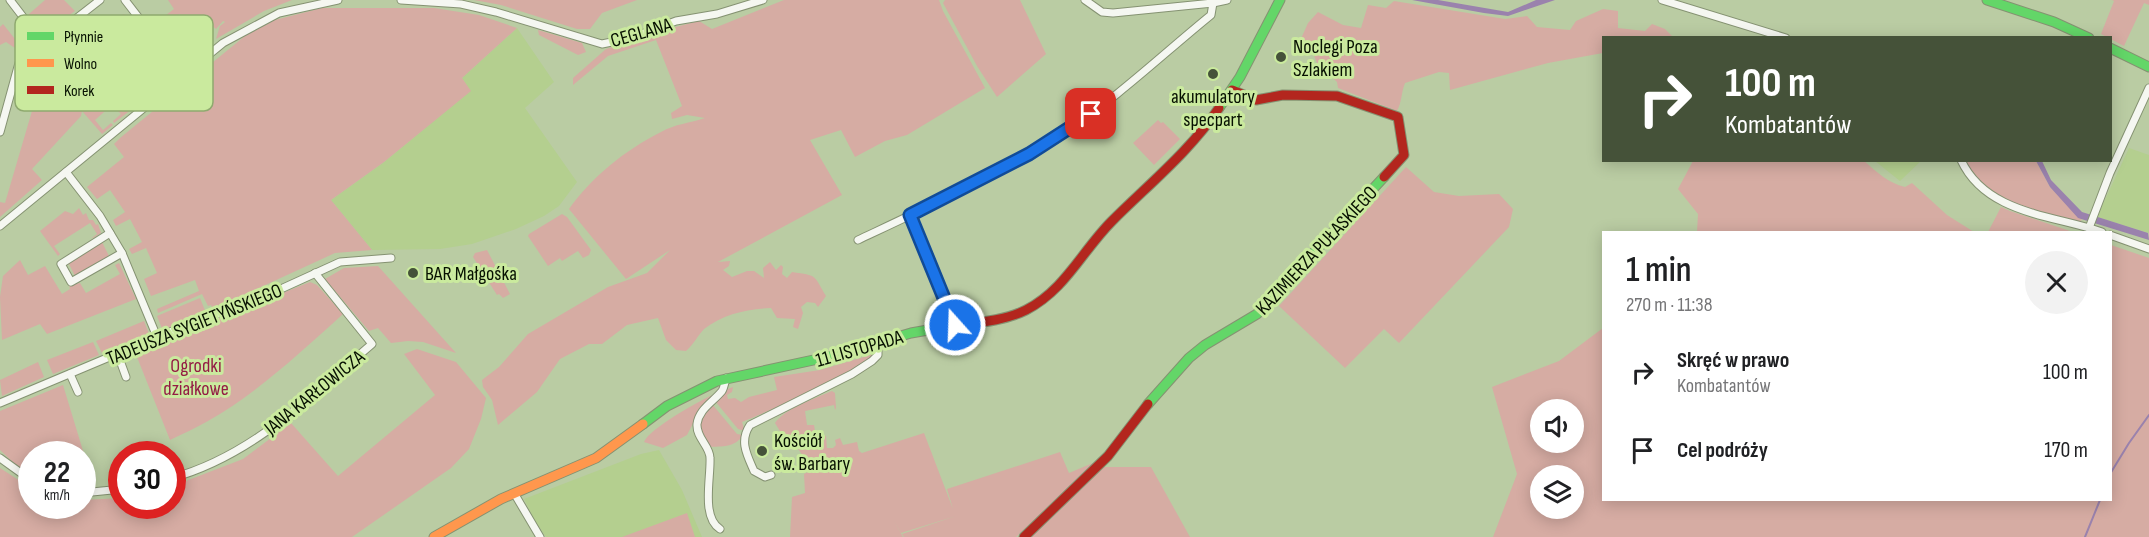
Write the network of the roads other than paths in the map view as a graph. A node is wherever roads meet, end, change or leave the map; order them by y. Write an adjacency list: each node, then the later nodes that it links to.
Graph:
1 (10, 0): 13 (street)
2 (100, 0): 14 (street)
3 (125, 0): 15 (street)
4 (338, 0): 19 (street)
5 (401, 0): 6 (street, CEGLANA)
6 (763, 0)
7 (1085, 0): 12 (street)
8 (1227, 0): 12 (street)
9 (1280, 0): 23 (main road, 11 LISTOPADA)
10 (1662, 0): 16 (street)
11 (1987, 0): 17 (main road)
12 (1213, 3): 28 (street)
13 (21, 15)
14 (80, 15)
15 (137, 15)
16 (1781, 36)
17 (2086, 36)
18 (2112, 49): 20 (main road)
19 (213, 51)
20 (2149, 67)
21 (15, 78): 25 (street)
22 (2149, 88): 30 (street)
23 (1232, 90): 39 (main road, 11 LISTOPADA); 56 (main road, KAZIMIERZA PUŁASKIEGO)
24 (140, 111): 27 (street)
25 (0, 132)
26 (1962, 163): 30 (street)
27 (66, 172): 29 (street); 32 (street)
28 (910, 215): 34 (street); 39 (street)
29 (0, 226)
30 (2089, 228): 31 (street)
31 (2099, 231)
32 (110, 232): 36 (street); 36 (street)
33 (2112, 237): 35 (street)
34 (858, 240)
35 (2149, 249)
36 (122, 253): 40 (street)
37 (391, 258): 38 (street, TADEUSZA SYGIETYŃSKIEGO)
38 (315, 273): 40 (street, TADEUSZA SYGIETYŃSKIEGO); 50 (street, JANA KARŁOWICZA)
39 (955, 325): 41 (main road, 11 LISTOPADA)
40 (158, 337): 42 (street, TADEUSZA SYGIETYŃSKIEGO)
41 (878, 342): 45 (main road, 11 LISTOPADA); 51 (street)
42 (118, 355): 43 (street, TADEUSZA SYGIETYŃSKIEGO); 44 (street)
43 (70, 374): 46 (street); 47 (street, TADEUSZA SYGIETYŃSKIEGO)
44 (126, 377)
45 (726, 378): 52 (main road, 11 LISTOPADA); 53 (street)
46 (78, 392)
47 (0, 403)
48 (0, 458): 49 (street)
49 (18, 472)
50 (186, 473)
51 (771, 475)
52 (514, 493): 54 (main road, 11 LISTOPADA); 55 (street)
53 (720, 529)
54 (434, 537)
55 (540, 537)
56 (1024, 537)

